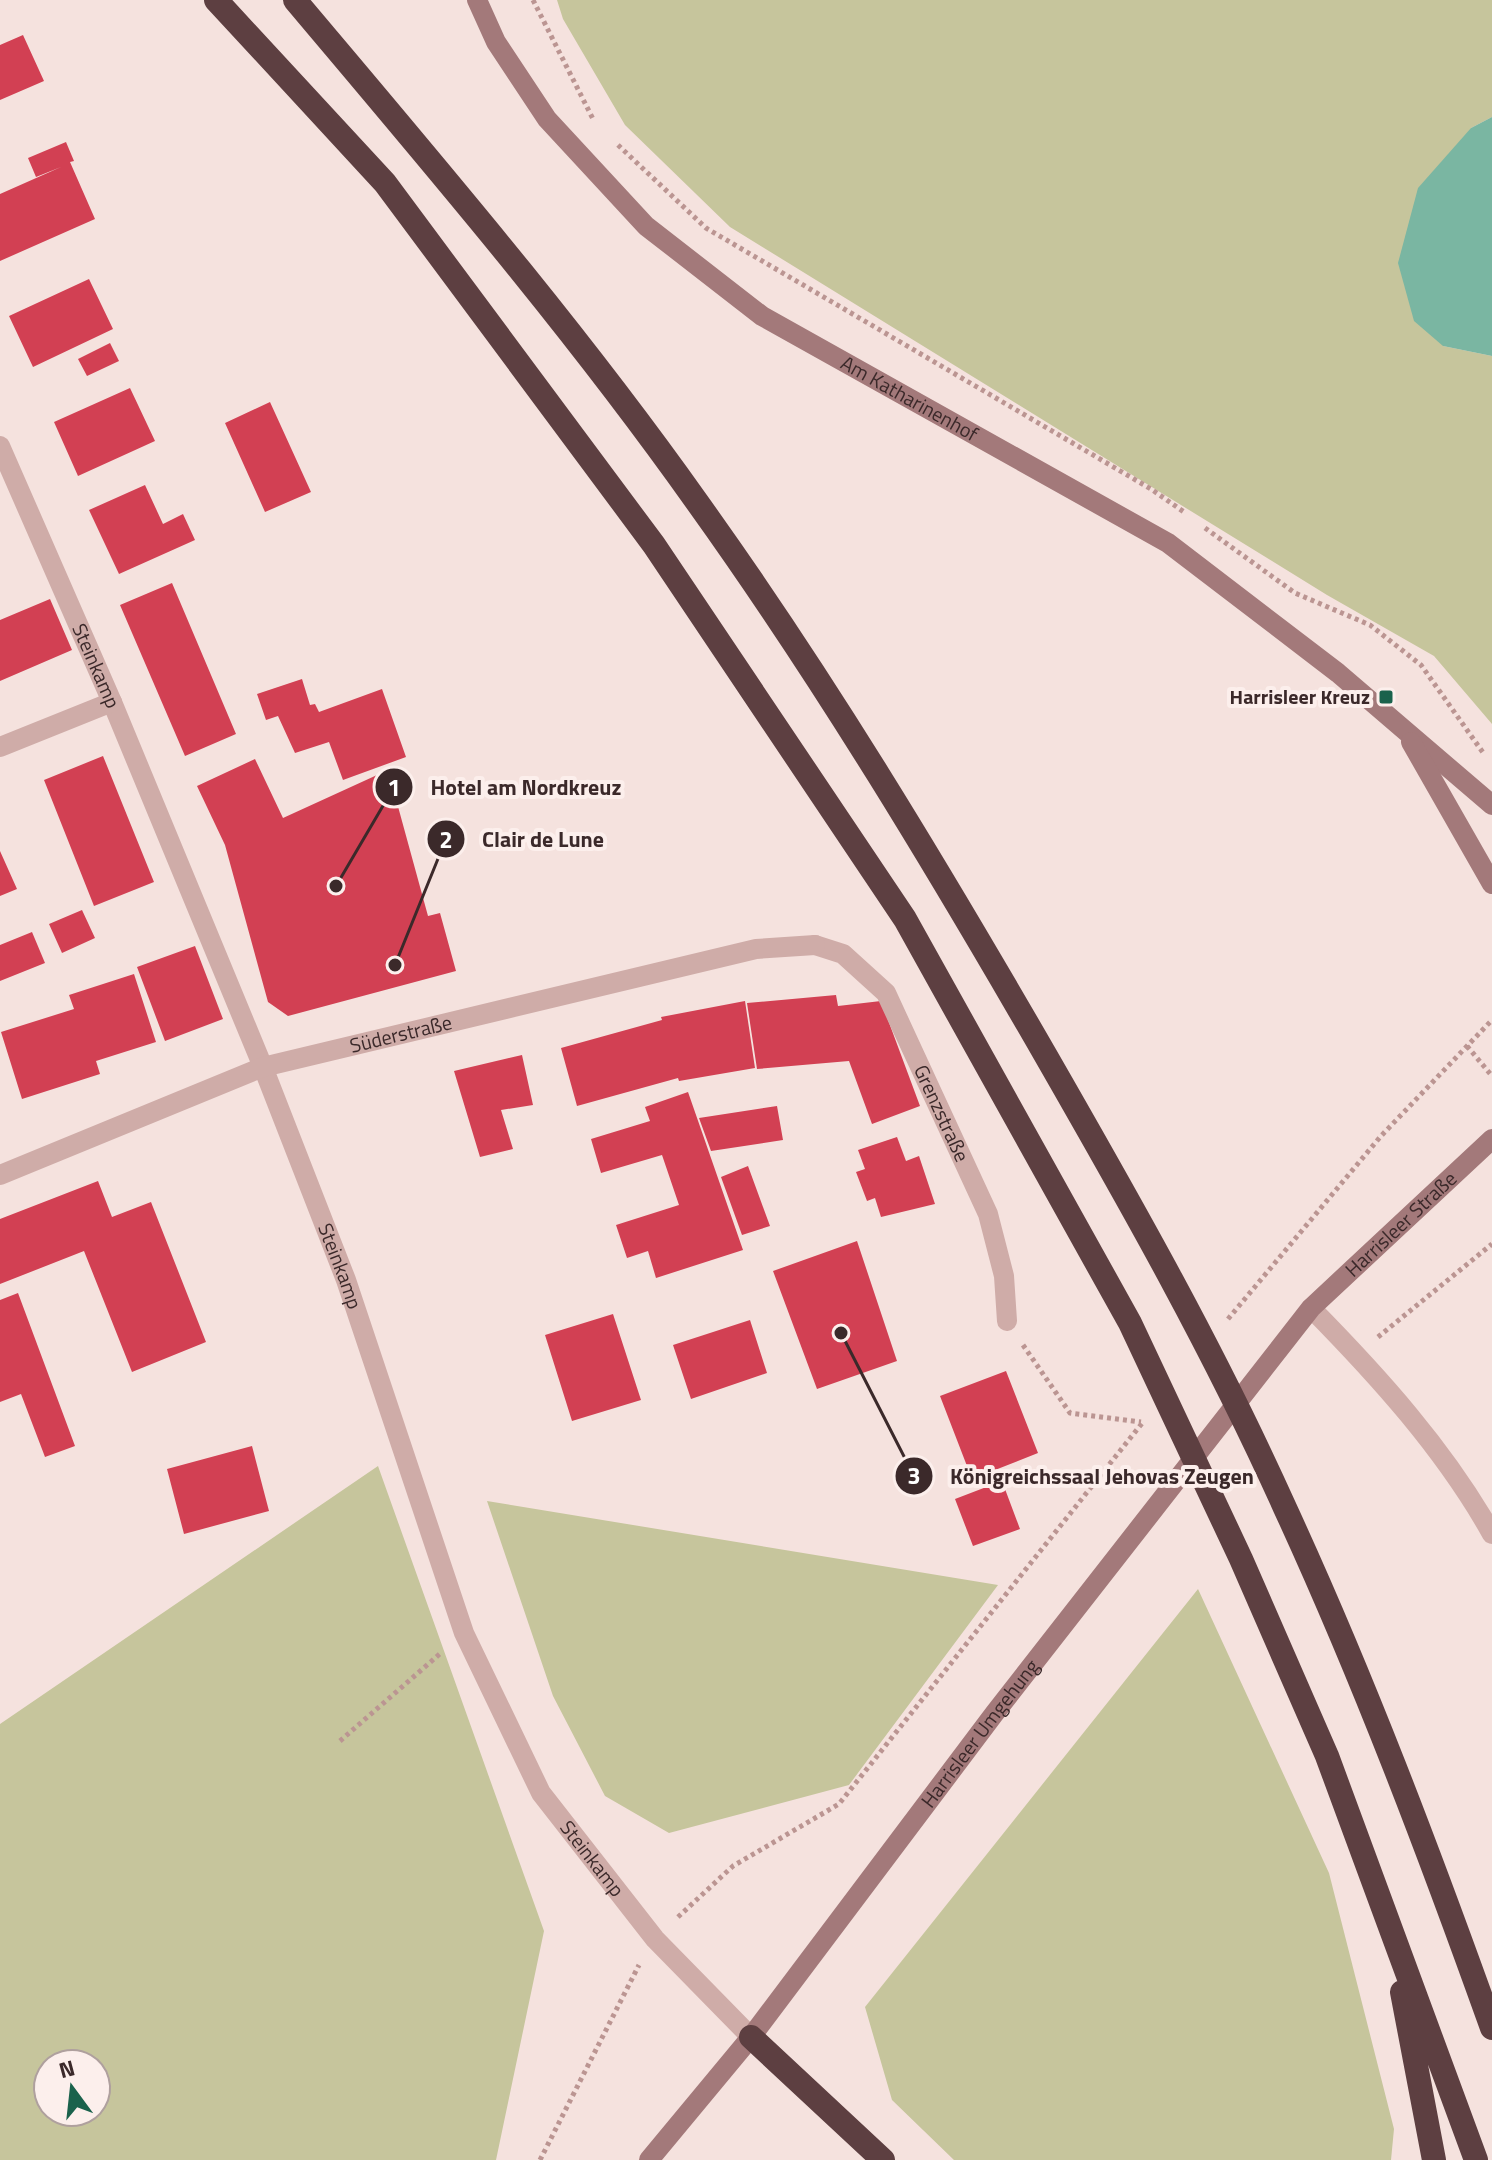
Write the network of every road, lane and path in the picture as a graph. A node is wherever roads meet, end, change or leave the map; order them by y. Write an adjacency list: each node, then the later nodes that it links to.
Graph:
1 (216, 0): 33 (highway)
2 (295, 0): 35 (highway)
3 (477, 0): 11 (main road, Am Katharinenhof)
4 (533, 0): 5 (path)
5 (595, 123)
6 (606, 134): 8 (path)
7 (0, 446): 10 (street, Steinkamp)
8 (1187, 515)
9 (1199, 523): 13 (path)
10 (112, 702): 12 (street); 19 (street, Steinkamp)
11 (1405, 731): 14 (main road, Am Katharinenhof); 15 (main road, Am Katharinenhof)
12 (0, 747)
13 (1492, 766)
14 (1492, 805)
15 (1492, 884)
16 (815, 945): 19 (street, Süderstraße); 25 (street, Grenzstraße)
17 (1492, 1020): 18 (path)
18 (1467, 1046): 20 (path); 26 (path)
19 (263, 1067): 22 (street, Süderstraße); 31 (street, Steinkamp)
20 (1492, 1076)
21 (1492, 1139): 24 (main road, Harrisleer Straße)
22 (0, 1175)
23 (1492, 1244): 27 (path)
24 (1311, 1308): 27 (street); 36 (main road, Harrisleer Umgehung)
25 (1007, 1321): 29 (path)
26 (1222, 1327)
27 (1357, 1355): 30 (street)
28 (1153, 1410): 29 (path)
29 (1143, 1422): 34 (path)
30 (1492, 1534)
31 (464, 1633): 32 (path); 34 (street, Steinkamp)
32 (340, 1741)
33 (1388, 1919): 40 (highway); 41 (highway)
34 (655, 1939): 36 (street, Steinkamp); 37 (path)
35 (1492, 2028)
36 (751, 2037): 38 (main road, Harrisleer Umgehung); 39 (highway)
37 (540, 2160)
38 (649, 2160)
39 (883, 2160)
40 (1434, 2160)
41 (1476, 2160)

